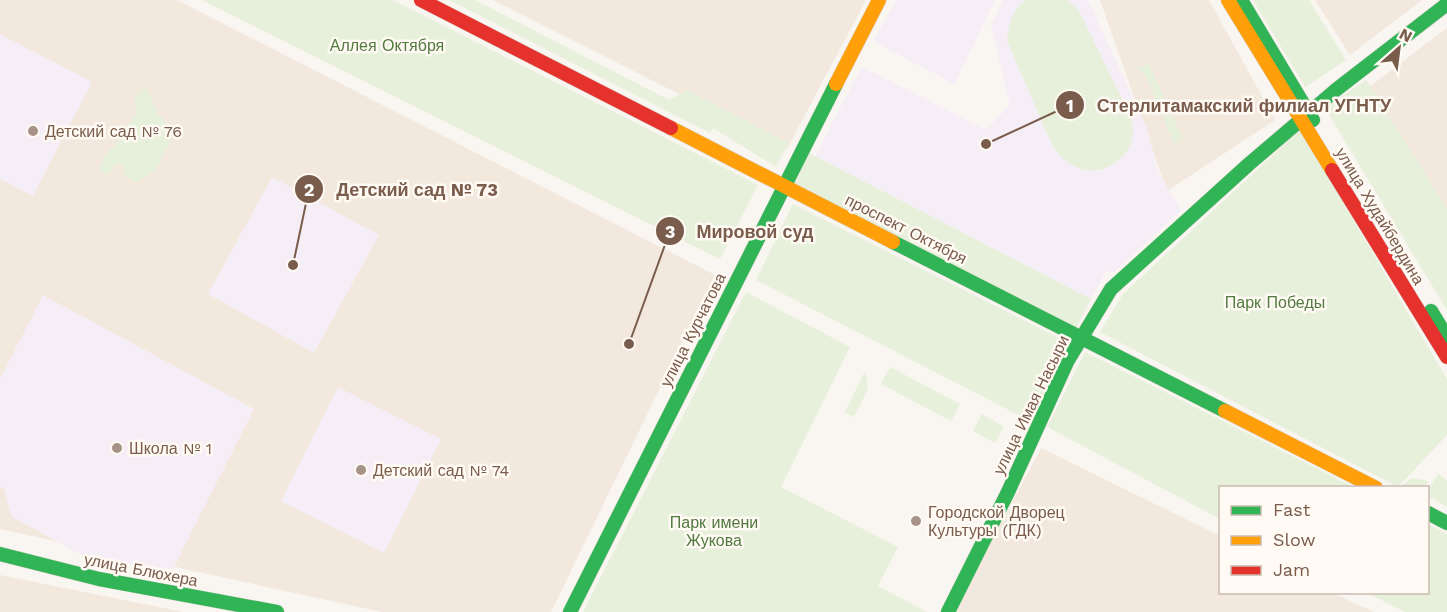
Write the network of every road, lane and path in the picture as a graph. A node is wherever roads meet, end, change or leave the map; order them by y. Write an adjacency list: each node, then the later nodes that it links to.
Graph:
1 (421, 0): 7 (main road, проспект Октября)
2 (879, 0): 7 (main road, улица Курчатова)
3 (1228, 0): 6 (main road, улица Худайбердина)
4 (1241, 0): 6 (main road, улица Худайбердина)
5 (1447, 4): 6 (main road, улица Имая Насыри)
6 (1305, 117): 8 (main road, улица Худайбердина); 9 (main road, улица Имая Насыри); 10 (main road, улица Худайбердина)
7 (784, 184): 9 (main road, проспект Октября); 16 (main road, улица Курчатова)
8 (1447, 336)
9 (1081, 339): 11 (main road, проспект Октября); 17 (main road, улица Имая Насыри)
10 (1447, 357)
11 (1372, 486)
12 (1429, 514): 13 (main road)
13 (1447, 523)
14 (0, 554): 15 (main road, улица Блюхера)
15 (277, 612)
16 (570, 612)
17 (948, 612)

